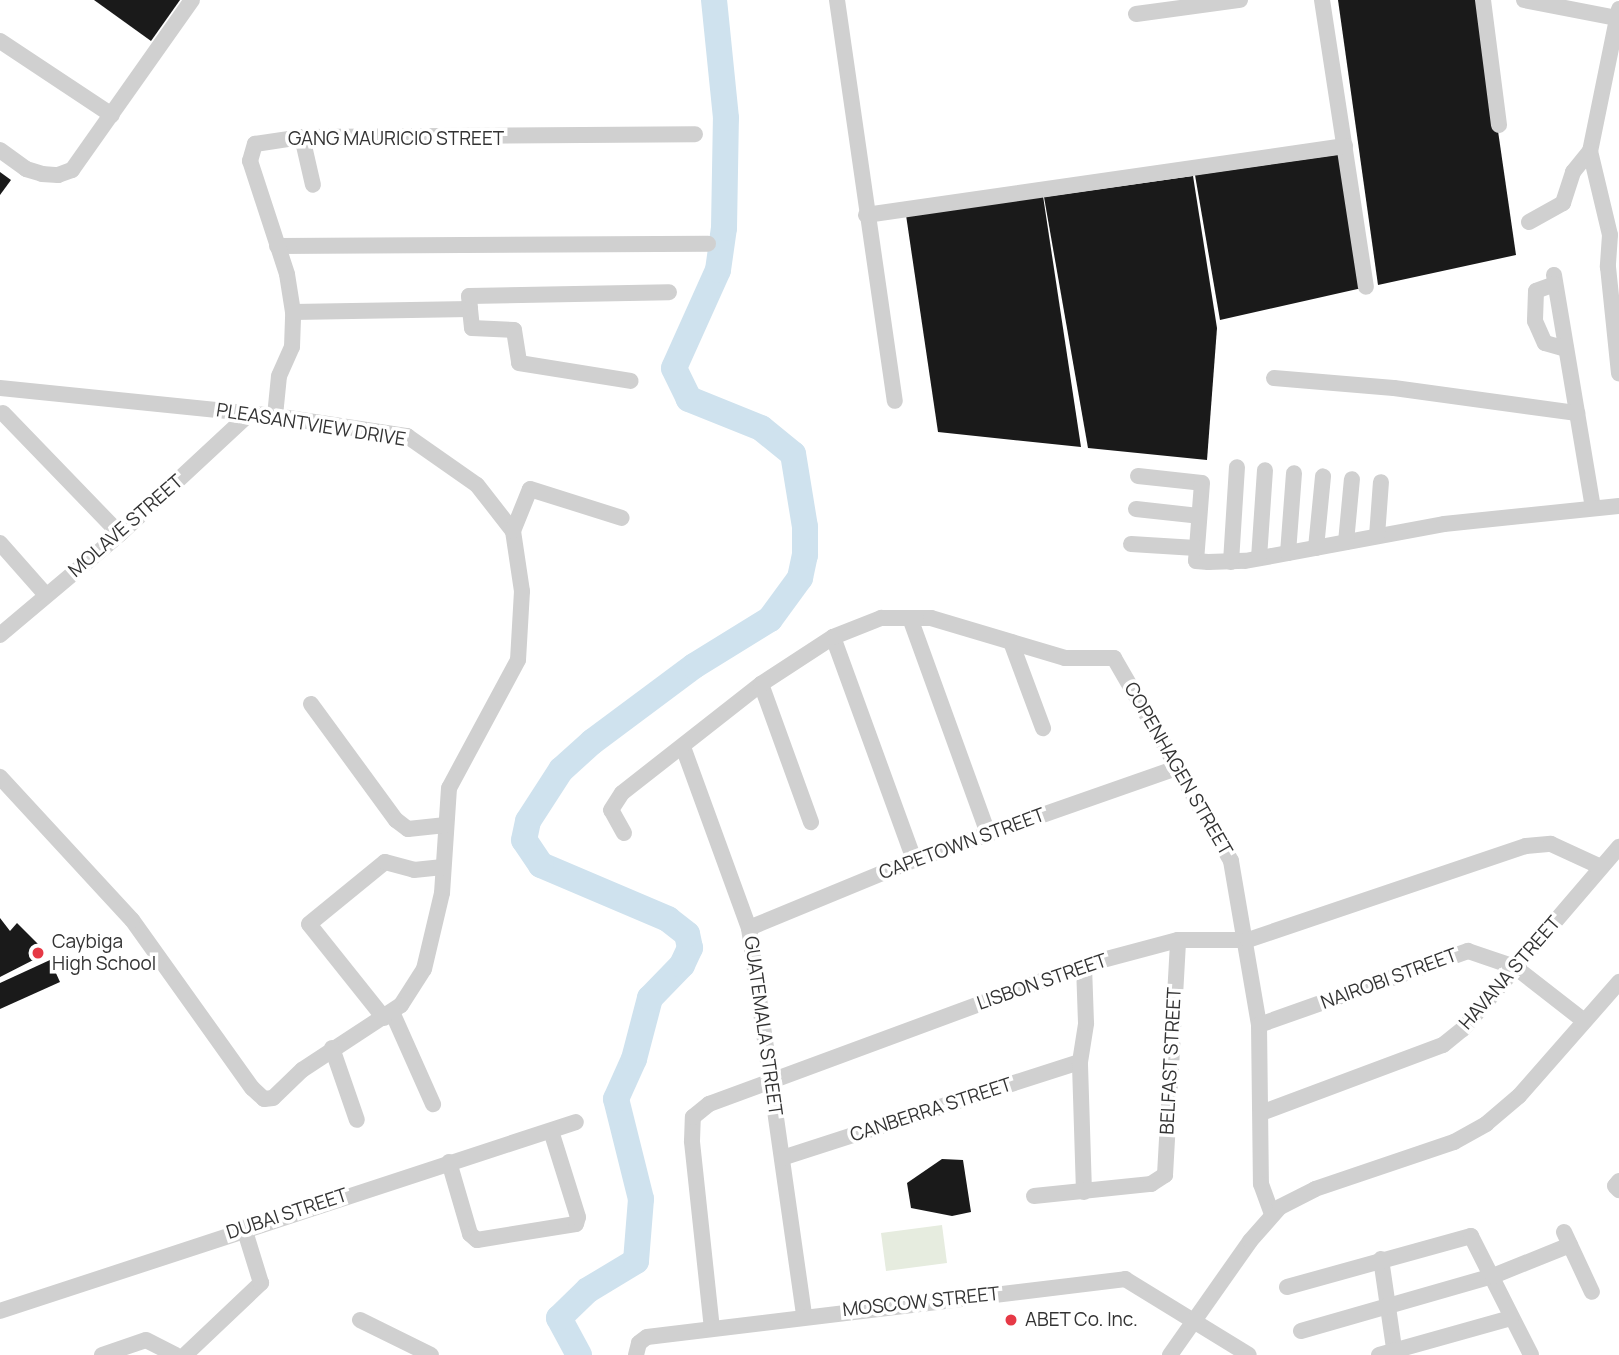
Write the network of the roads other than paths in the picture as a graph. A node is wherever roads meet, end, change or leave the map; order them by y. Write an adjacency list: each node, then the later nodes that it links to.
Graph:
1 (192, 0): 10 (street)
2 (837, 0): 18 (street)
3 (1240, 0): 8 (street)
4 (1322, 0): 14 (street)
5 (1483, 0): 11 (street)
6 (1524, 0): 7 (street)
7 (1618, 13): 16 (street)
8 (1136, 14)
9 (0, 41): 10 (street)
10 (112, 115): 15 (street)
11 (1499, 125)
12 (695, 134): 13 (street, GANG MAURICIO STREET)
13 (302, 137): 17 (street); 22 (street, GANG MAURICIO STREET)
14 (1345, 146): 18 (street); 23 (street)
15 (0, 150)
16 (1590, 151): 19 (street); 20 (street)
17 (313, 186)
18 (866, 215): 32 (street)
19 (1614, 221): 28 (street)
20 (1529, 222)
21 (708, 244): 22 (street)
22 (277, 246): 26 (street, GANG MAURICIO STREET)
23 (1366, 288)
24 (669, 292): 25 (street)
25 (470, 309): 26 (street); 30 (street)
26 (293, 312): 36 (street, GANG MAURICIO STREET)
27 (1566, 349): 27 (street); 34 (street)
28 (1619, 373)
29 (1274, 379): 34 (street)
30 (631, 381)
31 (7, 389): 33 (street, PLEASANTVIEW DRIVE); 35 (street)
32 (895, 401)
33 (250, 413): 36 (street, PLEASANTVIEW DRIVE); 50 (street, MOLAVE STREET)
34 (1577, 413): 45 (street)
35 (1, 415): 50 (street)
36 (275, 416): 49 (street, PLEASANTVIEW DRIVE)
37 (1237, 467): 59 (street)
38 (1265, 470): 58 (street)
39 (1294, 473): 57 (street)
40 (1138, 475): 47 (street)
41 (1322, 476): 56 (street)
42 (1352, 479): 52 (street)
43 (1381, 482): 51 (street)
44 (1619, 506): 45 (street)
45 (1593, 508): 51 (street)
46 (1136, 509): 47 (street)
47 (1199, 516): 55 (street)
48 (622, 518): 49 (street)
49 (513, 531): 72 (street, PLEASANTVIEW DRIVE)
50 (120, 534): 60 (street, MOLAVE STREET)
51 (1377, 536): 52 (street)
52 (1346, 542): 56 (street)
53 (0, 543): 60 (street)
54 (1131, 544): 55 (street)
55 (1196, 548): 59 (street)
56 (1316, 548): 57 (street)
57 (1288, 553): 58 (street)
58 (1259, 558): 59 (street)
59 (1231, 562)
60 (46, 595): 62 (street, MOLAVE STREET)
61 (910, 618): 63 (street); 64 (street); 74 (street)
62 (0, 635)
63 (833, 637): 65 (street); 76 (street)
64 (1011, 642): 67 (street); 69 (street, COPENHAGEN STREET)
65 (761, 684): 68 (street); 71 (street)
66 (311, 704): 72 (street)
67 (1043, 728)
68 (683, 747): 73 (street); 79 (street, GUATEMALA STREET)
69 (1177, 768): 74 (street, CAPETOWN STREET); 81 (street, COPENHAGEN STREET)
70 (0, 777): 88 (street, PLEASANTVIEW DRIVE)
71 (811, 822)
72 (446, 825): 77 (street, PLEASANTVIEW DRIVE)
73 (624, 833)
74 (988, 833): 76 (street, CAPETOWN STREET)
75 (1619, 847): 78 (street, HAVANA STREET)
76 (914, 860): 79 (street, CAPETOWN STREET)
77 (443, 867): 85 (street, PLEASANTVIEW DRIVE); 85 (street)
78 (1601, 867): 81 (street, LISBON STREET); 83 (street, HAVANA STREET)
79 (749, 928): 90 (street, GUATEMALA STREET)
80 (1178, 940): 81 (street, LISBON STREET); 82 (street, LISBON STREET); 100 (street, BELFAST STREET)
81 (1248, 940): 87 (street, COPENHAGEN STREET)
82 (1084, 965): 89 (street); 90 (street, LISBON STREET)
83 (1516, 967): 86 (street, NAIROBI STREET); 87 (street, NAIROBI STREET); 92 (street, HAVANA STREET)
84 (1619, 982): 86 (street)
85 (388, 1015): 88 (street, PLEASANTVIEW DRIVE); 91 (street)
86 (1584, 1021): 102 (street)
87 (1259, 1025): 92 (street, COPENHAGEN STREET)
88 (332, 1048): 93 (street)
89 (1080, 1062): 96 (street, CANBERRA STREET); 100 (street)
90 (769, 1083): 96 (street, GUATEMALA STREET); 114 (street, LISBON STREET)
91 (433, 1104)
92 (1261, 1114): 102 (street, COPENHAGEN STREET)
93 (357, 1120)
94 (576, 1122): 95 (street, DUBAI STREET)
95 (551, 1130): 97 (street, DUBAI STREET); 97 (street)
96 (782, 1158): 110 (street, GUATEMALA STREET)
97 (449, 1162): 103 (street, DUBAI STREET)
98 (1619, 1181): 99 (street)
99 (1619, 1190)
100 (1084, 1192): 101 (street)
101 (1034, 1196)
102 (1272, 1214): 112 (street)
103 (244, 1228): 109 (street, DUBAI STREET); 121 (street)
104 (1381, 1259): 105 (street); 106 (street); 108 (street)
105 (1493, 1276): 107 (street); 108 (street); 111 (street)
106 (1287, 1287)
107 (1592, 1292)
108 (1391, 1305): 115 (street); 117 (street)
109 (0, 1311)
110 (804, 1315): 112 (street, MOSCOW STREET); 114 (street, MOSCOW STREET)
111 (1511, 1318): 117 (street); 118 (street)
112 (1194, 1319): 123 (street); 124 (street, MOSCOW STREET)
113 (360, 1320): 122 (street)
114 (712, 1329): 116 (street, MOSCOW STREET)
115 (1301, 1331)
116 (637, 1349)
117 (1390, 1354)
118 (1528, 1354)
119 (102, 1355): 120 (street)
120 (175, 1355)
121 (184, 1355)
122 (431, 1355)
123 (1170, 1355)
124 (1248, 1355)

